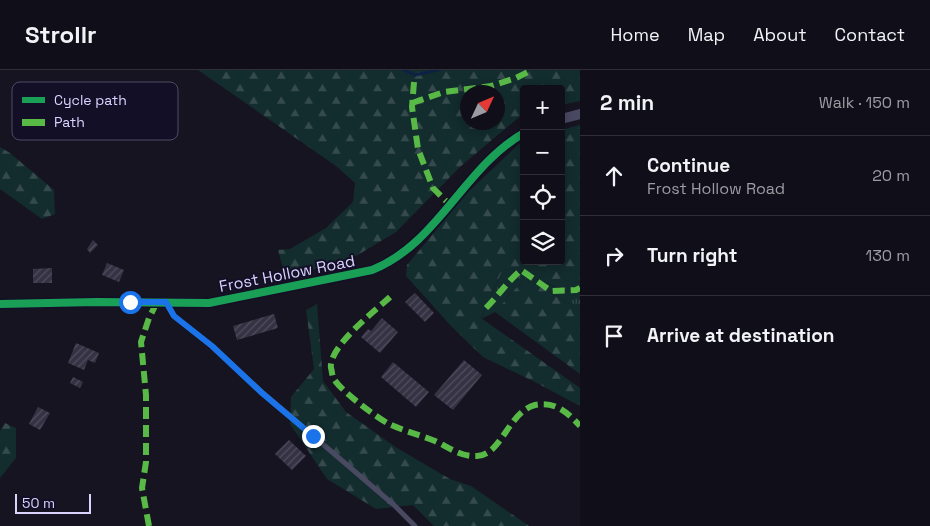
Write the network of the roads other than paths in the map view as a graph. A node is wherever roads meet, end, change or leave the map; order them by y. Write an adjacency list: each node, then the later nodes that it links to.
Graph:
1 (580, 114): 2 (street)
2 (565, 118)
3 (520, 136): 4 (street, Frost Hollow Road)
4 (166, 302): 5 (street, Frost Hollow Road); 6 (lane)
5 (0, 304)
6 (416, 526)

